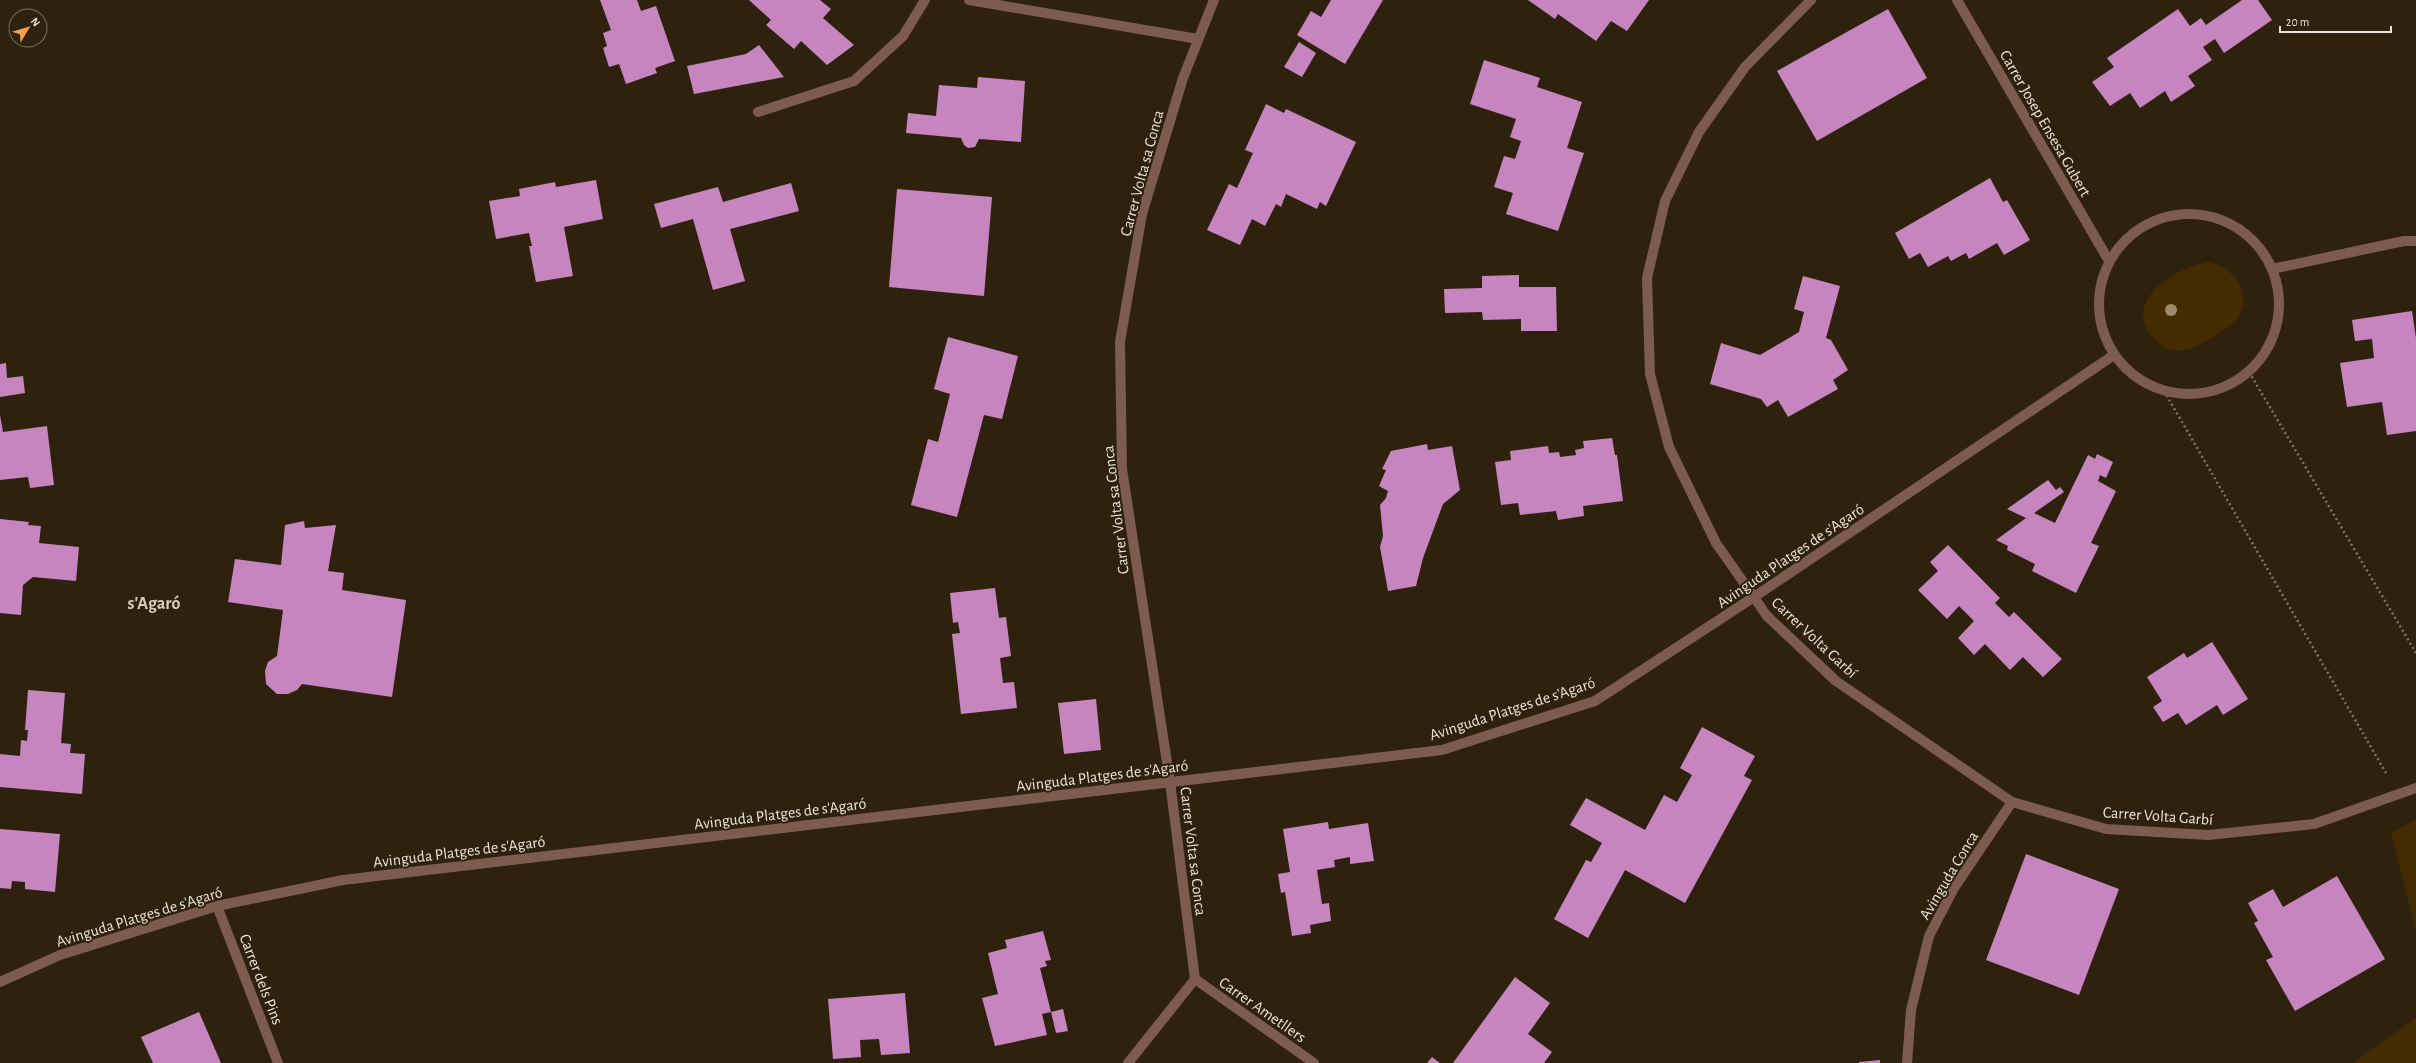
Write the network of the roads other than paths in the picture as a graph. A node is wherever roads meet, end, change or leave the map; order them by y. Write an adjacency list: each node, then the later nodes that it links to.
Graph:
1 (925, 0): 7 (street)
2 (969, 0): 6 (street)
3 (1214, 0): 6 (street, Carrer Volta sa Conca)
4 (1811, 0): 12 (street, Carrer Volta Garbí)
5 (1957, 0): 9 (street, Carrer Josep Ensesa Gubert)
6 (1198, 39): 13 (street, Carrer Volta sa Conca)
7 (758, 112)
8 (2416, 241): 10 (street)
9 (2109, 261): 10 (street); 11 (street)
10 (2272, 269): 11 (street)
11 (2114, 355): 12 (street, Avinguda Platges de s'Agaró)
12 (1754, 597): 13 (street, Avinguda Platges de s'Agaró); 15 (street, Carrer Volta Garbí)
13 (1170, 782): 16 (street, Avinguda Platges de s'Agaró); 17 (street, Carrer Volta sa Conca)
14 (2416, 788): 15 (street, Carrer Volta Garbí)
15 (2012, 802): 22 (street, Avinguda Conca)
16 (217, 906): 18 (street, Avinguda Platges de s'Agaró); 19 (street, Carrer dels Pins)
17 (1195, 979): 20 (street); 21 (street, Carrer Ametllers)
18 (0, 982)
19 (278, 1063)
20 (1128, 1063)
21 (1314, 1063)
22 (1907, 1063)

